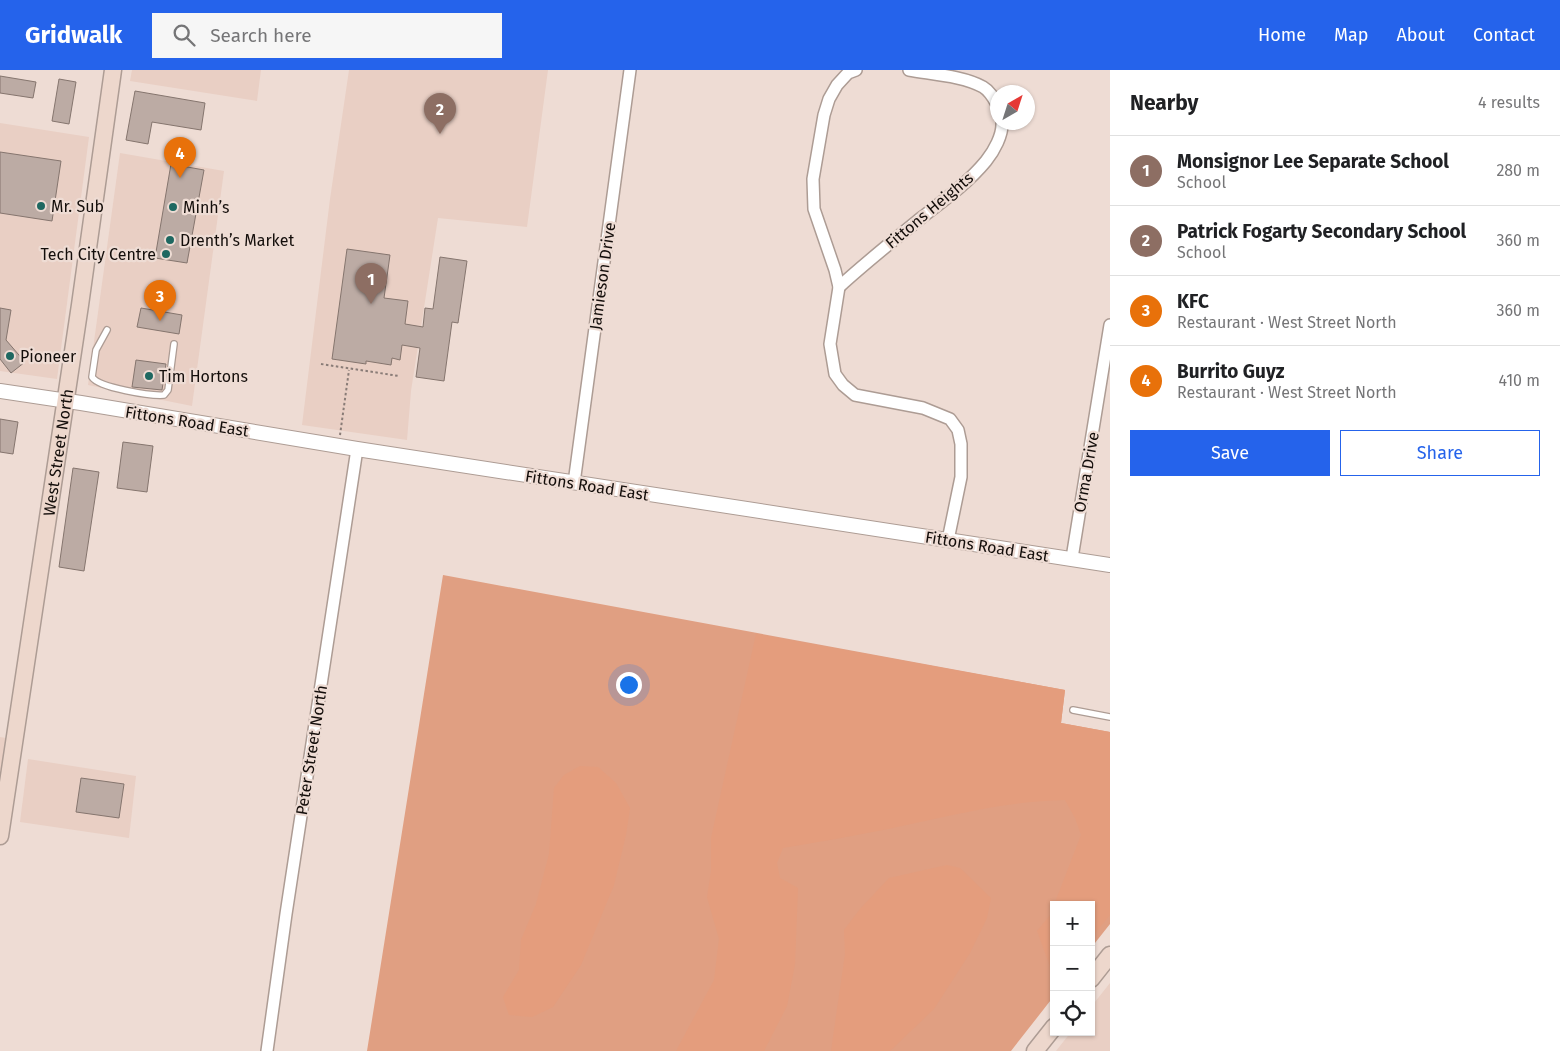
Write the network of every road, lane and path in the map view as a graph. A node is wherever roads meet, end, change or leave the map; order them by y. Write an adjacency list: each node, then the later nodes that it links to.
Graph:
1 (113, 70): 15 (main road, West Street North)
2 (630, 70): 18 (street, Jamieson Drive)
3 (856, 70): 7 (street)
4 (909, 70): 5 (street)
5 (990, 94)
6 (1001, 130): 7 (street, Fittons Heights)
7 (839, 287): 19 (street)
8 (1110, 325): 20 (street, Orma Drive)
9 (107, 330): 10 (lane)
10 (174, 344)
11 (321, 364): 12 (path)
12 (349, 369): 13 (path); 16 (path)
13 (399, 376)
14 (0, 392): 15 (street, Fittons Road East)
15 (65, 401): 17 (street, Fittons Road East); 24 (main road, West Street North)
16 (339, 439)
17 (357, 449): 18 (street, Fittons Road East); 28 (street, Peter Street North)
18 (574, 483): 19 (street, Fittons Road East)
19 (948, 540): 20 (street, Fittons Road East)
20 (1072, 558): 21 (street, Fittons Road East)
21 (1110, 565)
22 (1073, 710): 23 (lane)
23 (1110, 717)
24 (0, 836)
25 (1110, 956): 26 (main road)
26 (1095, 974)
27 (1050, 1032): 29 (main road)
28 (267, 1051)
29 (1035, 1051)

